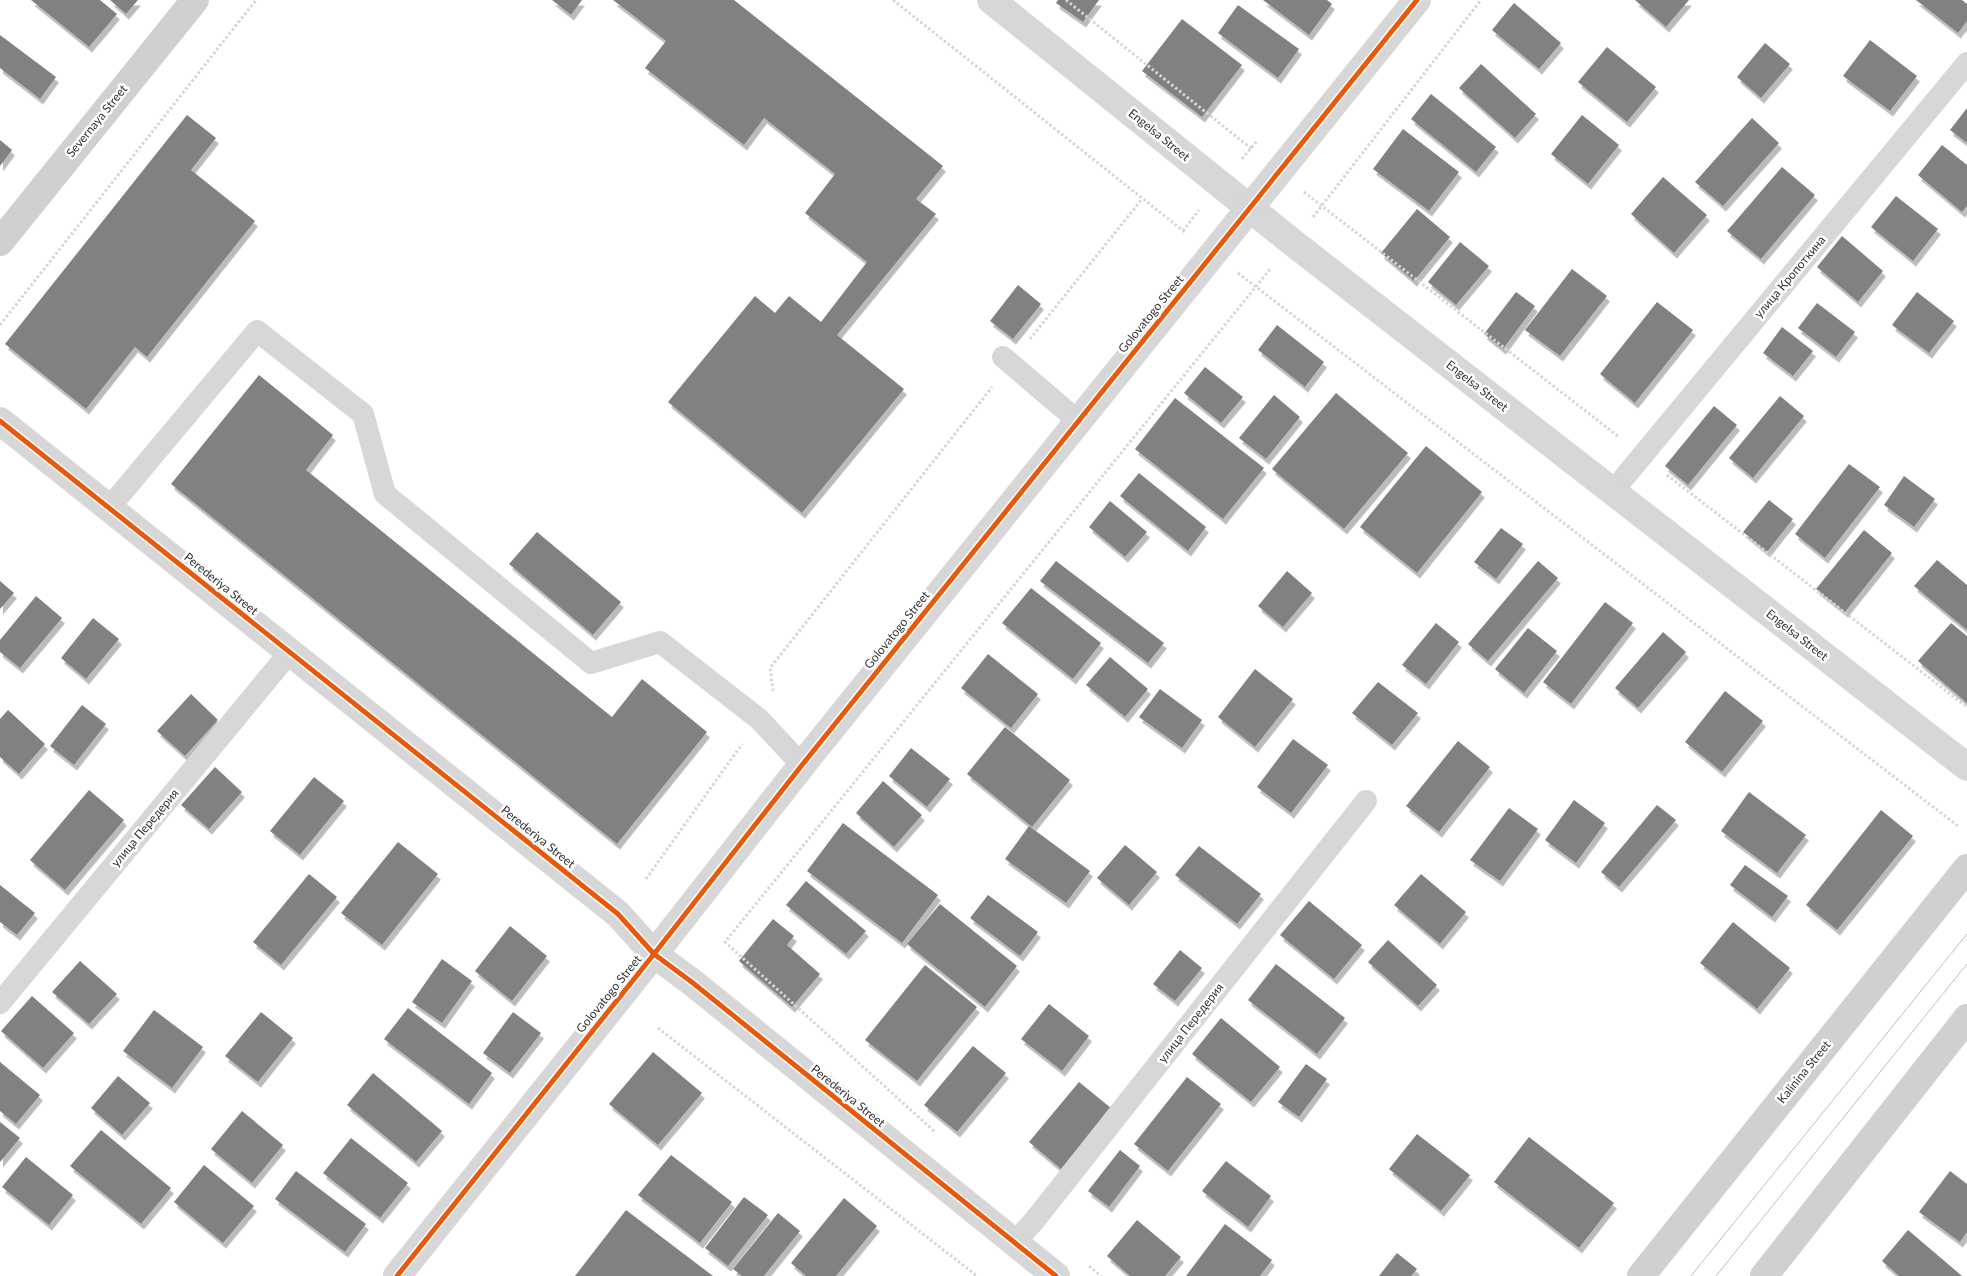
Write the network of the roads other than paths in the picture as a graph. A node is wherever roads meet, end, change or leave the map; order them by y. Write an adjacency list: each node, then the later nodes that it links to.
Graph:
1 (195, 0): 6 (main road, Severnaya Street)
2 (991, 0): 5 (street, Engelsa Street)
3 (1417, 0): 5 (street, Golovatogo Street)
4 (1967, 63): 10 (lane, улица Кропоткина)
5 (1250, 208): 9 (street, Golovatogo Street); 10 (street, Engelsa Street)
6 (0, 242)
7 (1007, 360): 9 (lane)
8 (0, 421): 11 (street, Perederiya Street)
9 (1078, 421): 13 (street, Golovatogo Street)
10 (1613, 491): 14 (street, Engelsa Street)
11 (109, 508): 12 (street, Perederiya Street); 13 (lane)
12 (290, 652): 17 (street, Perederiya Street); 18 (lane, улица Передерия)
13 (802, 765): 17 (street, Golovatogo Street)
14 (1967, 767)
15 (1366, 801): 20 (lane, улица Передерия)
16 (1967, 868): 23 (main road, Kalinina Street)
17 (654, 954): 20 (street, Perederiya Street); 21 (street, Golovatogo Street)
18 (0, 1003)
19 (1967, 1018): 24 (main road)
20 (1014, 1243): 22 (street, Perederiya Street)
21 (398, 1276)
22 (1056, 1276)
23 (1641, 1276)
24 (1764, 1276)

